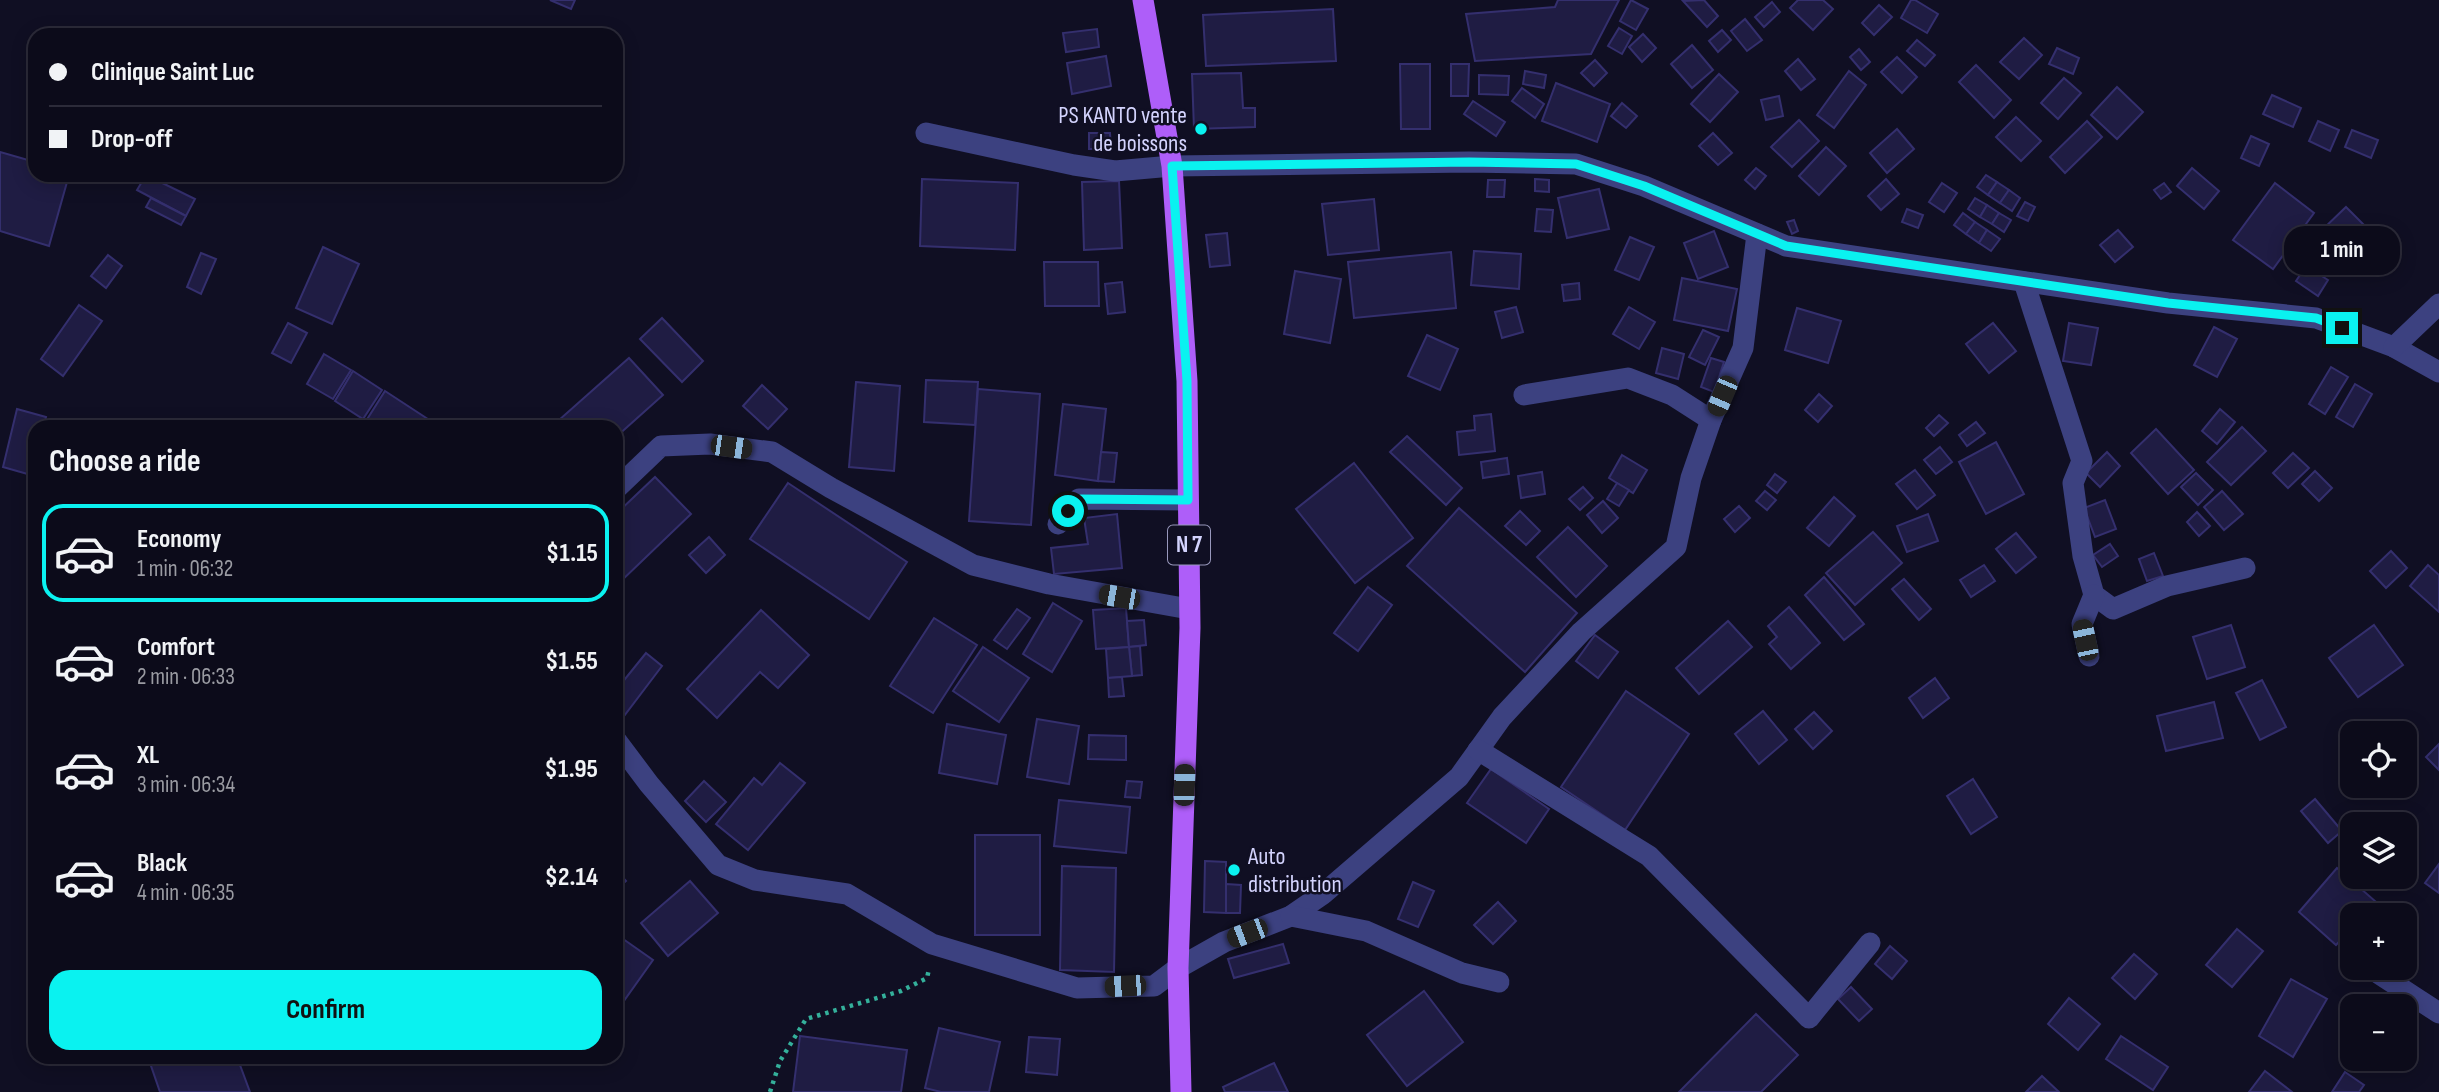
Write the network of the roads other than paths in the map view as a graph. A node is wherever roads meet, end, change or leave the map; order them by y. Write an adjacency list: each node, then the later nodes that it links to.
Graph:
1 (1143, 0): 3 (main road, N 7)
2 (926, 133): 3 (street)
3 (1172, 166): 4 (street); 12 (main road, N 7)
4 (1757, 234): 5 (street); 10 (street)
5 (2024, 282): 7 (street); 15 (street)
6 (2439, 304): 7 (street)
7 (2395, 347): 8 (street)
8 (2439, 372)
9 (1524, 395): 10 (street)
10 (1712, 420): 19 (street)
11 (623, 482): 16 (street)
12 (1188, 500): 13 (street); 16 (main road, N 7)
13 (1058, 524)
14 (2245, 568): 15 (street)
15 (2094, 594): 17 (street)
16 (1189, 609): 22 (main road, N 7)
17 (2089, 656)
18 (623, 749): 22 (street)
19 (1478, 750): 20 (street); 21 (street)
20 (1291, 916): 22 (street); 24 (street)
21 (1870, 943)
22 (1178, 968): 26 (main road, N 7)
23 (2388, 980): 25 (street)
24 (1499, 982)
25 (2439, 1013)
26 (1181, 1092)

